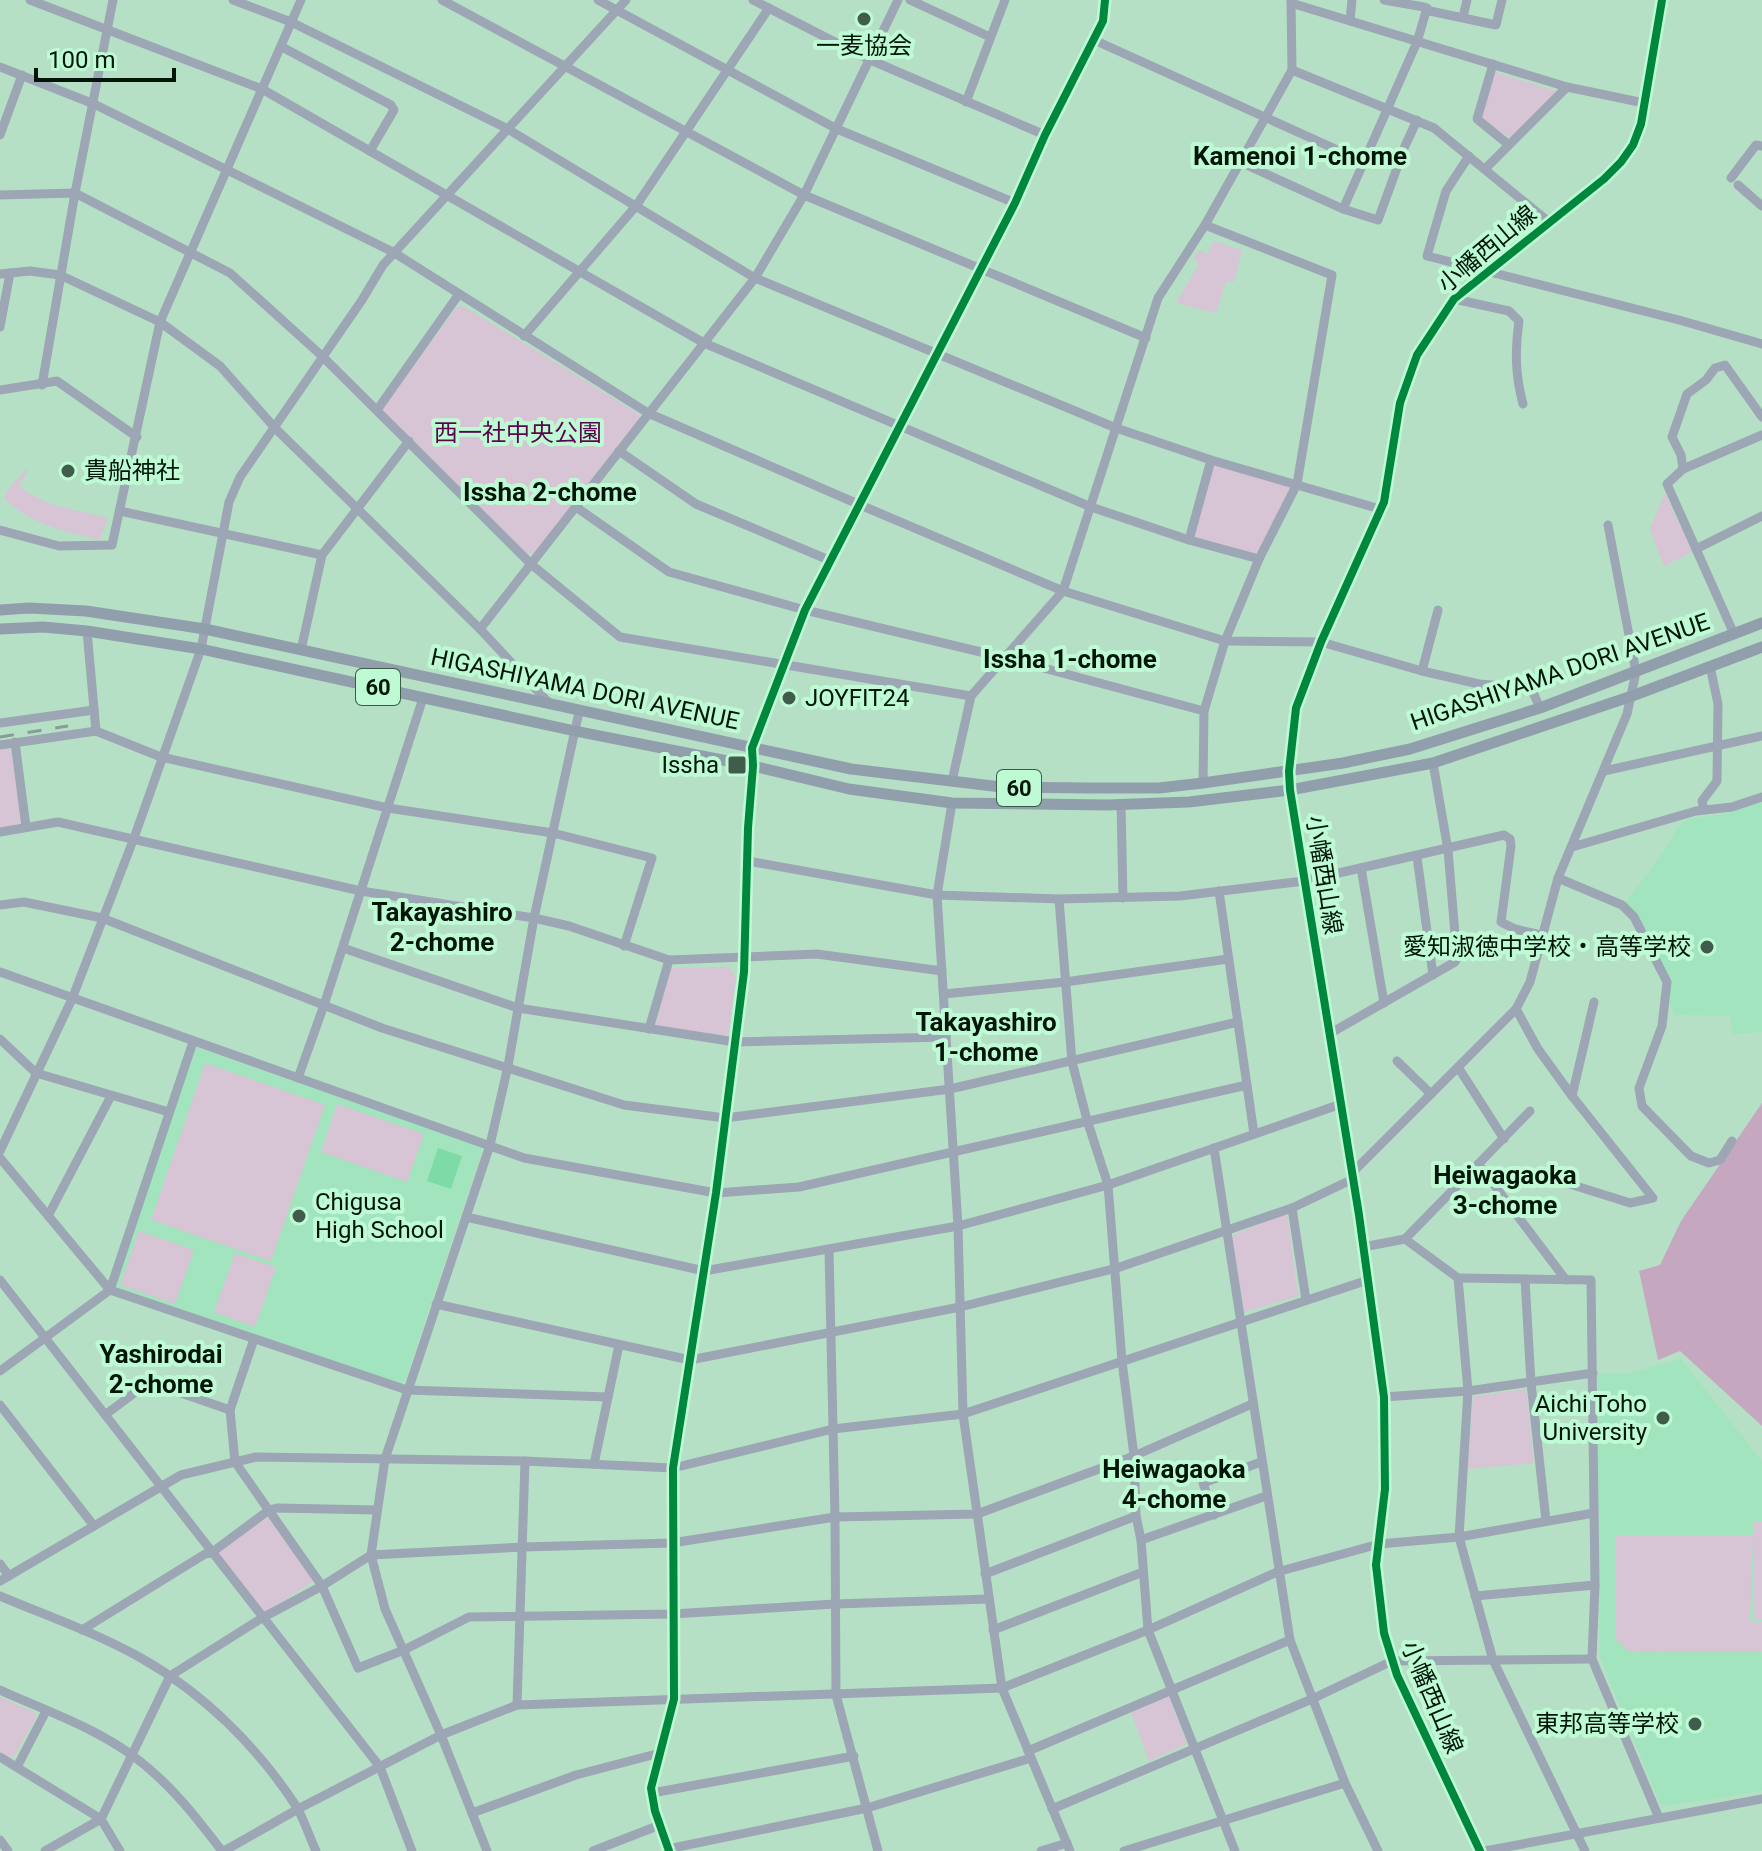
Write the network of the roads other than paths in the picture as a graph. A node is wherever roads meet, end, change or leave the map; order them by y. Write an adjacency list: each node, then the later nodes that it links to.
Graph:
1 (30, 0): 27 (street)
2 (113, 0): 27 (street)
3 (233, 0): 26 (street)
4 (301, 0): 26 (street)
5 (442, 0): 23 (street)
6 (473, 0): 23 (street)
7 (598, 0): 22 (street)
8 (626, 0): 22 (street)
9 (753, 0): 20 (street)
10 (898, 0): 32 (street)
11 (910, 0): 28 (street)
12 (1005, 0): 28 (street)
13 (1105, 0): 29 (street)
14 (1352, 0): 25 (street)
15 (1384, 0): 21 (street)
16 (1467, 0): 24 (street)
17 (1502, 0): 24 (street)
18 (1662, 0): 42 (street, 小幡西山線)
19 (1291, 2): 25 (street); 36 (street)
20 (769, 8): 32 (street); 37 (street)
21 (1427, 8): 24 (street); 30 (street)
22 (617, 10): 34 (street); 37 (street)
23 (465, 12): 34 (street)
24 (1463, 17)
25 (1350, 21): 30 (street)
26 (291, 22): 31 (street); 47 (street)
27 (107, 29): 40 (street); 43 (street)
28 (990, 37): 41 (street)
29 (1094, 40): 45 (street); 51 (street)
30 (1417, 42): 33 (street); 44 (street)
31 (282, 47): 40 (street); 54 (street)
32 (868, 59): 41 (street); 48 (street)
33 (1493, 64): 39 (street); 52 (street)
34 (564, 66): 47 (street); 49 (street)
35 (0, 67): 38 (street)
36 (1292, 70): 44 (street); 45 (street)
37 (729, 71): 48 (street); 49 (street)
38 (22, 75): 43 (street); 50 (street)
39 (1567, 87): 42 (street); 52 (street)
40 (262, 89): 54 (street); 58 (street)
41 (966, 102): 51 (street)
42 (1644, 103): 68 (street, 小幡西山線)
43 (94, 104): 58 (street); 60 (street)
44 (1388, 108): 46 (street); 57 (street)
45 (1265, 117): 56 (street); 57 (street)
46 (1417, 120): 55 (street); 67 (street)
47 (506, 128): 63 (street); 65 (street)
48 (837, 129): 62 (street); 64 (street)
49 (687, 133): 62 (street); 65 (street)
50 (0, 135)
51 (1045, 135): 64 (street)
52 (1509, 145): 59 (street)
53 (1762, 146): 66 (street)
54 (370, 151): 63 (street)
55 (1469, 156): 59 (street); 73 (street)
56 (1240, 162): 67 (street); 69 (street)
57 (1364, 162): 67 (street)
58 (226, 169): 70 (street); 71 (street)
59 (1485, 169): 68 (street)
60 (75, 193): 61 (street); 70 (street); 76 (street)
61 (0, 195)
62 (804, 195): 72 (street); 77 (street)
63 (444, 196): 71 (street); 74 (street)
64 (1015, 203): 72 (street)
65 (636, 206): 74 (street); 77 (street)
66 (1762, 206)
67 (1343, 209)
68 (1549, 222): 73 (street, 小幡西山線)
69 (1205, 225): 83 (street); 103 (street)
70 (190, 252): 80 (street); 87 (street)
71 (393, 252): 78 (street); 87 (street)
72 (981, 270): 83 (street); 86 (street)
73 (1487, 270): 79 (street, 小幡西山線); 85 (street)
74 (581, 273): 82 (street); 84 (street)
75 (3, 274): 76 (street); 81 (street)
76 (60, 275): 80 (street); 88 (street)
77 (755, 278): 84 (street); 86 (street)
78 (459, 294): 82 (street); 91 (street)
79 (1454, 299): 90 (street); 108 (street, 小幡西山線)
80 (160, 322): 95 (street); 98 (street)
81 (0, 327)
82 (524, 336): 92 (street)
83 (1146, 338): 96 (street)
84 (704, 343): 92 (street); 94 (street)
85 (1762, 344)
86 (937, 354): 94 (street); 96 (street)
87 (322, 356): 91 (street); 95 (street)
88 (42, 385): 89 (street); 98 (street)
89 (0, 390)
90 (1523, 404)
91 (377, 410): 99 (street)
92 (648, 413): 100 (street); 104 (street)
93 (1762, 417): 102 (street)
94 (901, 426): 104 (street); 107 (street)
95 (275, 428): 105 (street); 113 (street)
96 (1116, 428): 101 (street); 107 (street)
97 (1762, 435): 102 (street)
98 (137, 437): 109 (street)
99 (409, 441): 105 (street); 119 (street)
100 (619, 451): 106 (street); 118 (street)
101 (1211, 460): 103 (street); 114 (street)
102 (1683, 469): 115 (street)
103 (1297, 484): 108 (street); 117 (street)
104 (858, 504): 118 (street); 120 (street)
105 (357, 507): 116 (street); 127 (street)
106 (576, 507): 119 (street); 122 (street)
107 (1091, 507): 114 (street); 120 (street)
108 (1380, 509): 131 (street, 小幡西山線)
109 (120, 511): 112 (street); 113 (street)
110 (1762, 516): 115 (street)
111 (1608, 525): 139 (street)
112 (0, 530)
113 (223, 533): 116 (street); 126 (street)
114 (1189, 540): 117 (street)
115 (1696, 549): 129 (street)
116 (322, 555): 134 (street)
117 (1259, 559): 130 (street)
118 (829, 560): 122 (street)
119 (532, 565): 127 (street); 136 (street)
120 (1063, 591): 130 (street); 135 (street)
121 (0, 610): 126 (main road, HIGASHIYAMA DORI AVENUE / 60)
122 (805, 610): 135 (street); 136 (street)
123 (1438, 610): 138 (street)
124 (1762, 623): 129 (main road, HIGASHIYAMA DORI AVENUE / 60)
125 (0, 629): 128 (main road, HIGASHIYAMA DORI AVENUE / 60)
126 (205, 629): 133 (street); 134 (main road, HIGASHIYAMA DORI AVENUE / 60)
127 (480, 629): 143 (street)
128 (87, 631): 133 (main road, HIGASHIYAMA DORI AVENUE / 60); 145 (street)
129 (1734, 634): 139 (main road, HIGASHIYAMA DORI AVENUE / 60)
130 (1225, 641): 131 (street); 146 (street)
131 (1321, 642): 138 (street); 159 (street, 小幡西山線)
132 (1762, 647): 137 (main road, HIGASHIYAMA DORI AVENUE / 60)
133 (201, 649): 142 (main road, HIGASHIYAMA DORI AVENUE / 60); 156 (street)
134 (301, 650): 143 (main road, HIGASHIYAMA DORI AVENUE / 60)
135 (1006, 658): 140 (street); 146 (street)
136 (784, 665): 140 (street); 155 (street)
137 (1710, 666): 141 (main road, HIGASHIYAMA DORI AVENUE / 60); 154 (street)
138 (1422, 671): 144 (street)
139 (1636, 672): 141 (street); 144 (main road, HIGASHIYAMA DORI AVENUE / 60)
140 (971, 696): 161 (street)
141 (1632, 696): 157 (main road, HIGASHIYAMA DORI AVENUE / 60); 160 (street)
142 (423, 698): 150 (main road, HIGASHIYAMA DORI AVENUE / 60); 167 (street)
143 (552, 707): 147 (main road, HIGASHIYAMA DORI AVENUE / 60)
144 (1540, 708): 159 (main road, HIGASHIYAMA DORI AVENUE / 60)
145 (94, 710): 148 (street); 149 (street)
146 (1204, 711): 162 (street)
147 (579, 712): 150 (street); 155 (main road, HIGASHIYAMA DORI AVENUE / 60)
148 (0, 723)
149 (96, 731): 152 (street); 156 (street)
150 (575, 731): 158 (main road, HIGASHIYAMA DORI AVENUE / 60); 171 (street)
151 (1762, 736): 154 (street)
152 (15, 742): 153 (street); 169 (street)
153 (0, 745)
154 (1717, 746): 160 (street); 168 (street)
155 (752, 748): 158 (street); 161 (main road, HIGASHIYAMA DORI AVENUE / 60)
156 (161, 757): 167 (street); 172 (street)
157 (1433, 763): 163 (main road, HIGASHIYAMA DORI AVENUE / 60); 174 (street)
158 (753, 766): 165 (main road, HIGASHIYAMA DORI AVENUE / 60); 176 (street)
159 (1289, 771): 162 (main road, HIGASHIYAMA DORI AVENUE / 60); 163 (street, 小幡西山線)
160 (1604, 771): 173 (street)
161 (952, 781): 162 (main road, HIGASHIYAMA DORI AVENUE / 60)
162 (1203, 783)
163 (1290, 790): 166 (main road, HIGASHIYAMA DORI AVENUE / 60); 179 (street, 小幡西山線)
164 (1762, 797): 168 (street)
165 (952, 803): 166 (main road, HIGASHIYAMA DORI AVENUE / 60); 182 (street)
166 (1121, 804): 183 (street)
167 (388, 808): 171 (street); 180 (street)
168 (1704, 810): 173 (street)
169 (26, 827): 170 (street); 172 (street)
170 (0, 832)
171 (553, 833): 187 (street); 189 (street)
172 (134, 838): 180 (street); 186 (street)
173 (1572, 847): 178 (street)
174 (1448, 850): 175 (street); 188 (street); 196 (street)
175 (1417, 857): 177 (street); 196 (street)
176 (748, 861): 182 (street); 191 (street)
177 (1361, 868): 179 (street); 201 (street)
178 (1558, 878): 188 (street); 230 (street)
179 (1304, 881): 181 (street); 207 (street, 小幡西山線)
180 (361, 891): 187 (street); 190 (street)
181 (1219, 891): 183 (street); 192 (street)
182 (937, 895): 184 (street); 194 (street)
183 (1123, 898): 184 (street)
184 (1059, 899): 197 (street)
185 (0, 905): 186 (street)
186 (102, 918): 199 (street); 202 (street)
187 (534, 918): 189 (street); 203 (street)
188 (1541, 935): 204 (street)
189 (624, 946): 193 (street)
190 (343, 948): 202 (street); 203 (street)
191 (744, 957): 193 (street); 194 (street); 211 (street)
192 (1228, 959): 197 (street); 205 (street)
193 (669, 960): 206 (street)
194 (942, 971): 198 (street)
195 (0, 972): 199 (street)
196 (1433, 975): 201 (street)
197 (1065, 982): 198 (street); 213 (street)
198 (944, 994): 208 (street)
199 (72, 999): 210 (street); 216 (street)
200 (1594, 1002): 222 (street)
201 (1384, 1003): 207 (street)
202 (324, 1005): 214 (street); 217 (street)
203 (518, 1008): 206 (street); 214 (street)
204 (1516, 1009): 215 (street); 222 (street)
205 (1238, 1022): 213 (street); 218 (street)
206 (649, 1029): 211 (street)
207 (1329, 1034): 223 (street, 小幡西山線)
208 (946, 1037): 211 (street); 219 (street)
209 (0, 1039): 216 (street)
210 (193, 1042): 217 (street); 225 (street)
211 (735, 1042): 226 (street)
212 (1397, 1061): 220 (street)
213 (1072, 1062): 219 (street); 227 (street)
214 (508, 1066): 226 (street); 231 (street)
215 (1458, 1067): 220 (street); 229 (street)
216 (36, 1073): 221 (street); 233 (street)
217 (298, 1078): 231 (street)
218 (1247, 1085): 227 (street); 228 (street)
219 (950, 1089): 226 (street); 234 (street)
220 (1431, 1094): 238 (street)
221 (111, 1096): 225 (street); 242 (street)
222 (1572, 1096): 237 (street)
223 (1341, 1104): 228 (street); 238 (street, 小幡西山線)
224 (1530, 1111): 229 (street)
225 (169, 1112): 256 (street)
226 (725, 1118): 240 (street)
227 (1087, 1120): 234 (street); 239 (street)
228 (1254, 1134): 232 (street)
229 (1504, 1139): 236 (street)
230 (1732, 1141)
231 (490, 1145): 240 (street); 243 (street)
232 (1214, 1148): 239 (street); 245 (street)
233 (0, 1151)
234 (953, 1154): 240 (street); 244 (street)
235 (0, 1158): 242 (street)
236 (1479, 1165): 246 (street); 255 (street)
237 (1541, 1175)
238 (1352, 1176): 241 (street); 247 (street, 小幡西山線)
239 (1108, 1185): 244 (street); 249 (street)
240 (716, 1193): 250 (street)
241 (1292, 1208): 245 (street); 257 (street)
242 (48, 1216): 256 (street)
243 (466, 1217): 250 (street); 258 (street)
244 (958, 1226): 248 (street); 259 (street)
245 (1226, 1231): 249 (street); 260 (street)
246 (1405, 1239): 247 (street); 251 (street)
247 (1363, 1247): 254 (street, 小幡西山線)
248 (829, 1250): 250 (street); 261 (street)
249 (1117, 1268): 259 (street); 266 (street)
250 (704, 1271): 265 (street)
251 (1458, 1278): 252 (street); 271 (street)
252 (1525, 1279): 255 (street); 269 (street)
253 (0, 1280): 262 (street)
254 (1368, 1280): 257 (street); 273 (street, 小幡西山線)
255 (1566, 1280): 268 (street)
256 (110, 1290): 262 (street); 263 (street)
257 (1306, 1300): 260 (street)
258 (436, 1304): 264 (street); 270 (street)
259 (960, 1307): 261 (street); 277 (street)
260 (1240, 1322): 266 (street); 274 (street)
261 (831, 1332): 265 (street); 279 (street)
262 (45, 1338): 267 (street); 278 (street)
263 (254, 1339): 270 (street); 276 (street)
264 (619, 1345): 265 (street); 272 (street)
265 (690, 1360): 286 (street)
266 (1122, 1361): 277 (street); 280 (street)
267 (0, 1371)
268 (1593, 1373): 269 (street); 291 (street)
269 (1531, 1383): 271 (street); 296 (street)
270 (407, 1390): 272 (street); 281 (street)
271 (1468, 1391): 273 (street); 298 (street)
272 (608, 1397): 285 (street)
273 (1384, 1397): 301 (street, 小幡西山線)
274 (1252, 1404): 280 (street); 284 (street)
275 (0, 1405): 297 (street)
276 (230, 1410): 278 (street); 283 (street)
277 (963, 1414): 279 (street); 292 (street)
278 (105, 1415): 287 (street)
279 (833, 1429): 286 (street); 295 (street)
280 (1134, 1456): 292 (street); 294 (street)
281 (385, 1459): 282 (street); 283 (street); 290 (street)
282 (525, 1461): 285 (street); 302 (street)
283 (235, 1462): 287 (street); 289 (street)
284 (1261, 1462): 288 (street); 293 (street)
285 (594, 1464): 286 (street)
286 (673, 1468): 300 (street)
287 (161, 1487): 297 (street); 303 (street)
288 (1266, 1496): 293 (street); 307 (street)
289 (269, 1510): 290 (street); 303 (street); 311 (street)
290 (377, 1510): 304 (street)
291 (1594, 1513): 296 (street); 310 (street)
292 (977, 1514): 295 (street); 308 (street)
293 (1214, 1515): 299 (street)
294 (1136, 1516): 299 (street); 308 (street)
295 (835, 1517): 300 (street); 315 (street)
296 (1546, 1521): 298 (street)
297 (94, 1526): 309 (street)
298 (1459, 1537): 301 (street); 313 (street)
299 (1141, 1540): 306 (street)
300 (672, 1543): 302 (street); 316 (street)
301 (1379, 1544): 307 (street); 326 (street, 小幡西山線)
302 (523, 1547): 304 (street); 317 (street)
303 (211, 1553): 318 (street); 319 (street)
304 (371, 1555): 311 (street); 323 (street)
305 (0, 1564): 309 (street)
306 (1143, 1572): 320 (street); 321 (street)
307 (1277, 1572): 321 (street); 322 (street)
308 (985, 1574): 314 (street)
309 (4, 1578)
310 (1595, 1585): 313 (street); 324 (street)
311 (322, 1586): 318 (street); 323 (street)
312 (0, 1596): 319 (street)
313 (1475, 1596): 325 (street)
314 (989, 1599): 315 (street); 320 (street)
315 (835, 1604): 316 (street); 331 (street)
316 (673, 1614): 317 (street); 332 (street)
317 (519, 1616): 323 (street); 334 (street)
318 (262, 1618): 327 (street); 344 (street)
319 (82, 1630): 327 (street)
320 (993, 1630): 328 (street)
321 (1148, 1630): 328 (street); 330 (street)
322 (1290, 1640): 330 (street); 333 (street)
323 (404, 1650): 336 (street)
324 (1592, 1659): 325 (street); 352 (street)
325 (1493, 1660): 326 (street); 356 (street)
326 (1392, 1661): 333 (street); 373 (street, 小幡西山線)
327 (170, 1676): 340 (street); 349 (street)
328 (1002, 1688): 331 (street); 339 (street)
329 (0, 1690): 335 (street)
330 (1172, 1690): 337 (street); 339 (street)
331 (836, 1695): 332 (street); 341 (street)
332 (674, 1699): 334 (street); 338 (street)
333 (1312, 1699): 337 (street); 345 (street)
334 (517, 1705): 336 (street)
335 (46, 1711): 340 (street); 343 (street)
336 (441, 1735): 344 (street); 351 (street)
337 (1194, 1747): 350 (street); 354 (street)
338 (660, 1753): 346 (street); 351 (street)
339 (1030, 1754): 348 (street); 350 (street)
340 (133, 1756): 353 (street); 363 (street)
341 (854, 1756): 346 (street); 348 (street)
342 (0, 1757): 343 (street)
343 (17, 1767): 353 (street)
344 (380, 1767): 349 (street); 365 (street)
345 (1345, 1783): 354 (street); 372 (street)
346 (652, 1793): 355 (street)
347 (1762, 1799): 352 (street)
348 (867, 1808): 359 (street); 368 (street)
349 (298, 1809): 363 (street); 364 (street)
350 (1052, 1809): 358 (street)
351 (472, 1813): 366 (street)
352 (1659, 1818): 356 (street)
353 (101, 1819): 361 (street); 362 (street)
354 (1222, 1820): 370 (street); 371 (street)
355 (660, 1825): 359 (street); 367 (street)
356 (1576, 1834): 373 (street); 374 (street)
357 (0, 1840): 360 (street)
358 (1068, 1847): 369 (street)
359 (668, 1850)
360 (8, 1851)
361 (45, 1851)
362 (120, 1851)
363 (223, 1851)
364 (316, 1851)
365 (412, 1851)
366 (487, 1851)
367 (593, 1851)
368 (878, 1851)
369 (1041, 1851)
370 (1124, 1851)
371 (1235, 1851)
372 (1378, 1851)
373 (1482, 1851)
374 (1585, 1851)

